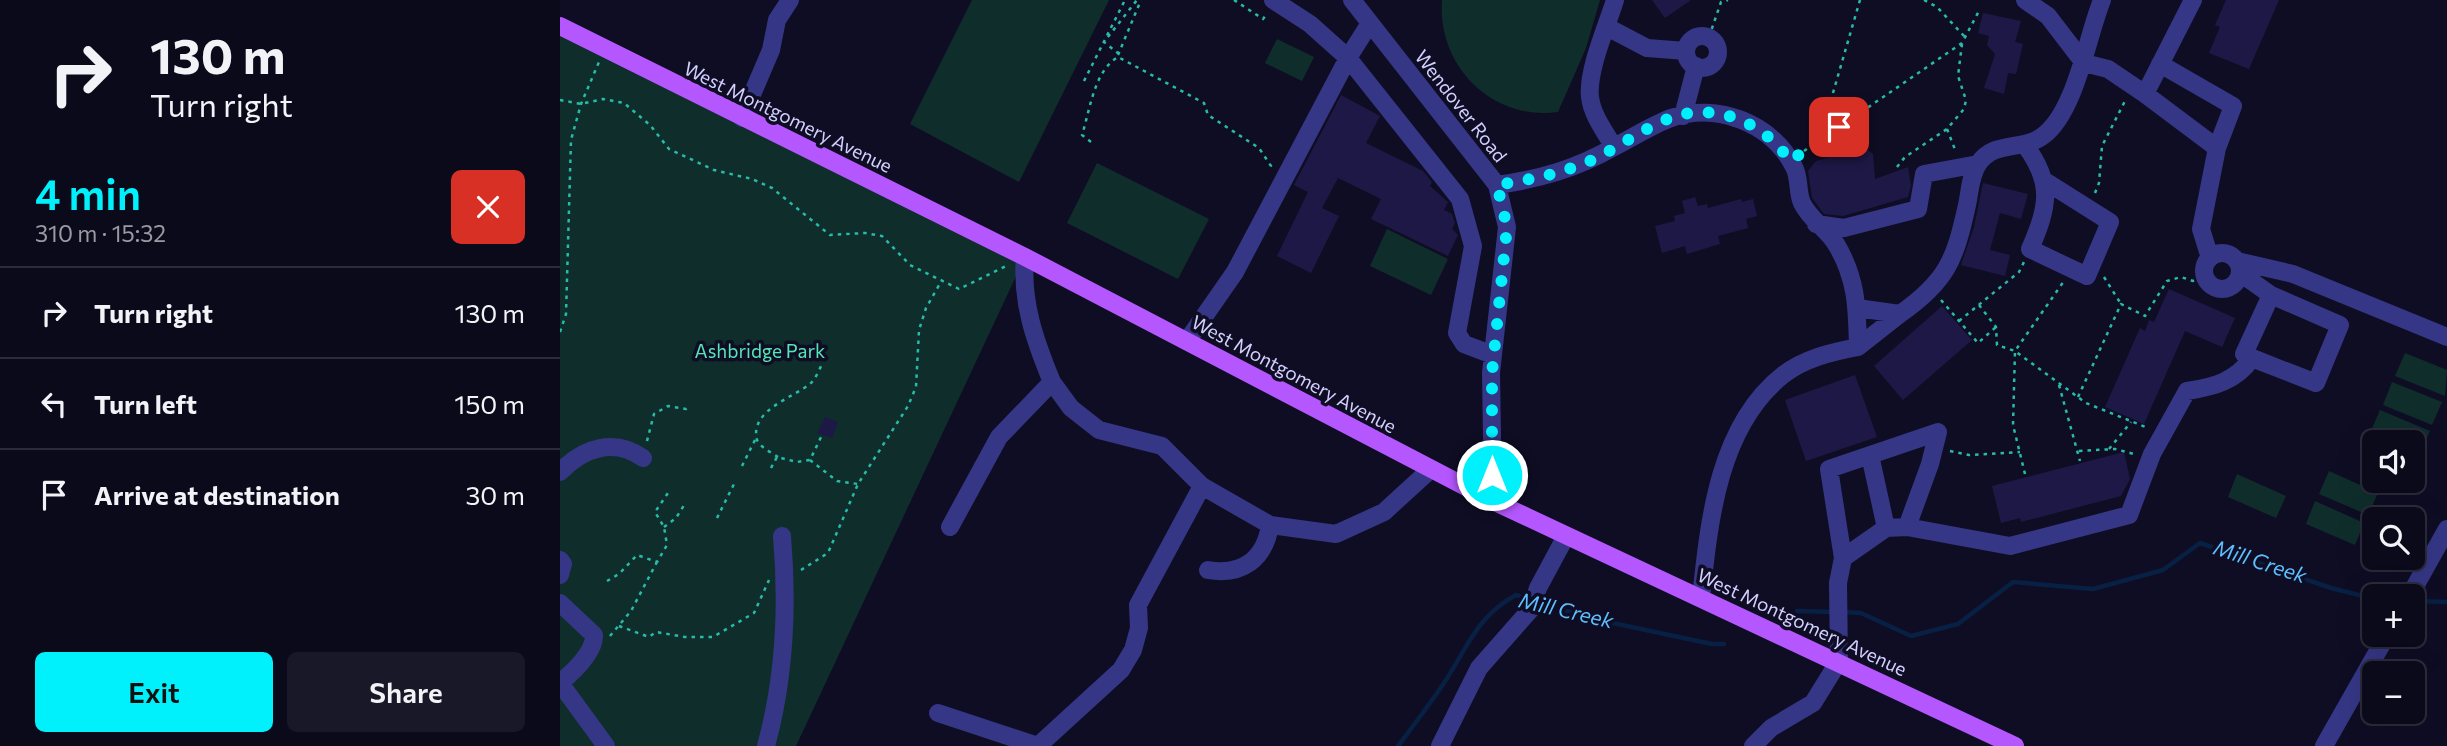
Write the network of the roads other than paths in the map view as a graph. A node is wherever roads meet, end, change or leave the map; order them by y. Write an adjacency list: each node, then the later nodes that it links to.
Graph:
1 (790, 0): 17 (street)
2 (1273, 0): 11 (street)
3 (1352, 0): 8 (street, Wendover Road)
4 (1615, 0): 10 (street)
5 (2025, 0): 13 (street)
6 (2102, 0): 13 (street)
7 (2193, 0): 14 (street)
8 (1370, 23): 11 (street); 23 (street, Wendover Road)
9 (560, 26): 17 (main road, West Montgomery Avenue)
10 (1607, 27): 12 (street); 19 (street)
11 (1348, 58): 32 (street); 34 (street)
12 (1691, 59): 12 (street); 16 (street)
13 (2084, 63): 15 (street); 18 (street)
14 (2160, 64): 15 (street); 20 (street)
15 (2139, 90): 20 (street)
16 (1683, 116): 19 (street); 24 (street)
17 (742, 118): 25 (main road, West Montgomery Avenue)
18 (2025, 145): 21 (street); 22 (street)
19 (1614, 147): 23 (street)
20 (2217, 148): 26 (street)
21 (1970, 165): 24 (street); 30 (street)
22 (2045, 181): 22 (street)
23 (1497, 185): 34 (street, Wendover Road)
24 (1816, 224): 29 (street)
25 (1025, 257): 32 (main road, West Montgomery Avenue); 36 (street)
26 (2207, 267): 27 (street); 27 (street)
27 (2239, 267): 28 (street); 31 (street)
28 (2271, 295): 35 (street); 35 (street)
29 (1857, 308): 30 (street); 33 (street)
30 (1900, 314): 33 (street)
31 (2447, 337)
32 (1187, 341): 39 (main road, West Montgomery Avenue)
33 (1858, 347): 55 (street)
34 (1493, 355): 42 (street, Wendover Road)
35 (2252, 358): 45 (street)
36 (1052, 382): 41 (street); 44 (street)
37 (1870, 455): 45 (street); 46 (street); 50 (street)
38 (643, 458): 40 (street)
39 (1431, 469): 42 (main road, West Montgomery Avenue); 43 (street)
40 (560, 471)
41 (1202, 486): 43 (street); 60 (street)
42 (1493, 501): 49 (main road, West Montgomery Avenue)
43 (1270, 524): 52 (street)
44 (950, 527)
45 (1907, 527): 46 (street)
46 (1886, 528): 50 (street)
47 (2447, 529): 54 (street)
48 (782, 536): 62 (street)
49 (1572, 538): 55 (main road, West Montgomery Avenue); 64 (street); 65 (street)
50 (1843, 558): 58 (street)
51 (560, 560): 53 (street)
52 (1208, 570)
53 (560, 575)
54 (2416, 584)
55 (1701, 598): 58 (main road, West Montgomery Avenue)
56 (560, 603): 61 (street)
57 (2380, 647): 68 (street)
58 (1839, 661): 66 (street); 67 (main road, West Montgomery Avenue)
59 (938, 713): 60 (street)
60 (1014, 738): 63 (street)
61 (607, 746)
62 (766, 746)
63 (985, 746)
64 (1440, 746)
65 (1450, 746)
66 (1753, 746)
67 (2015, 746)
68 (2324, 746)

